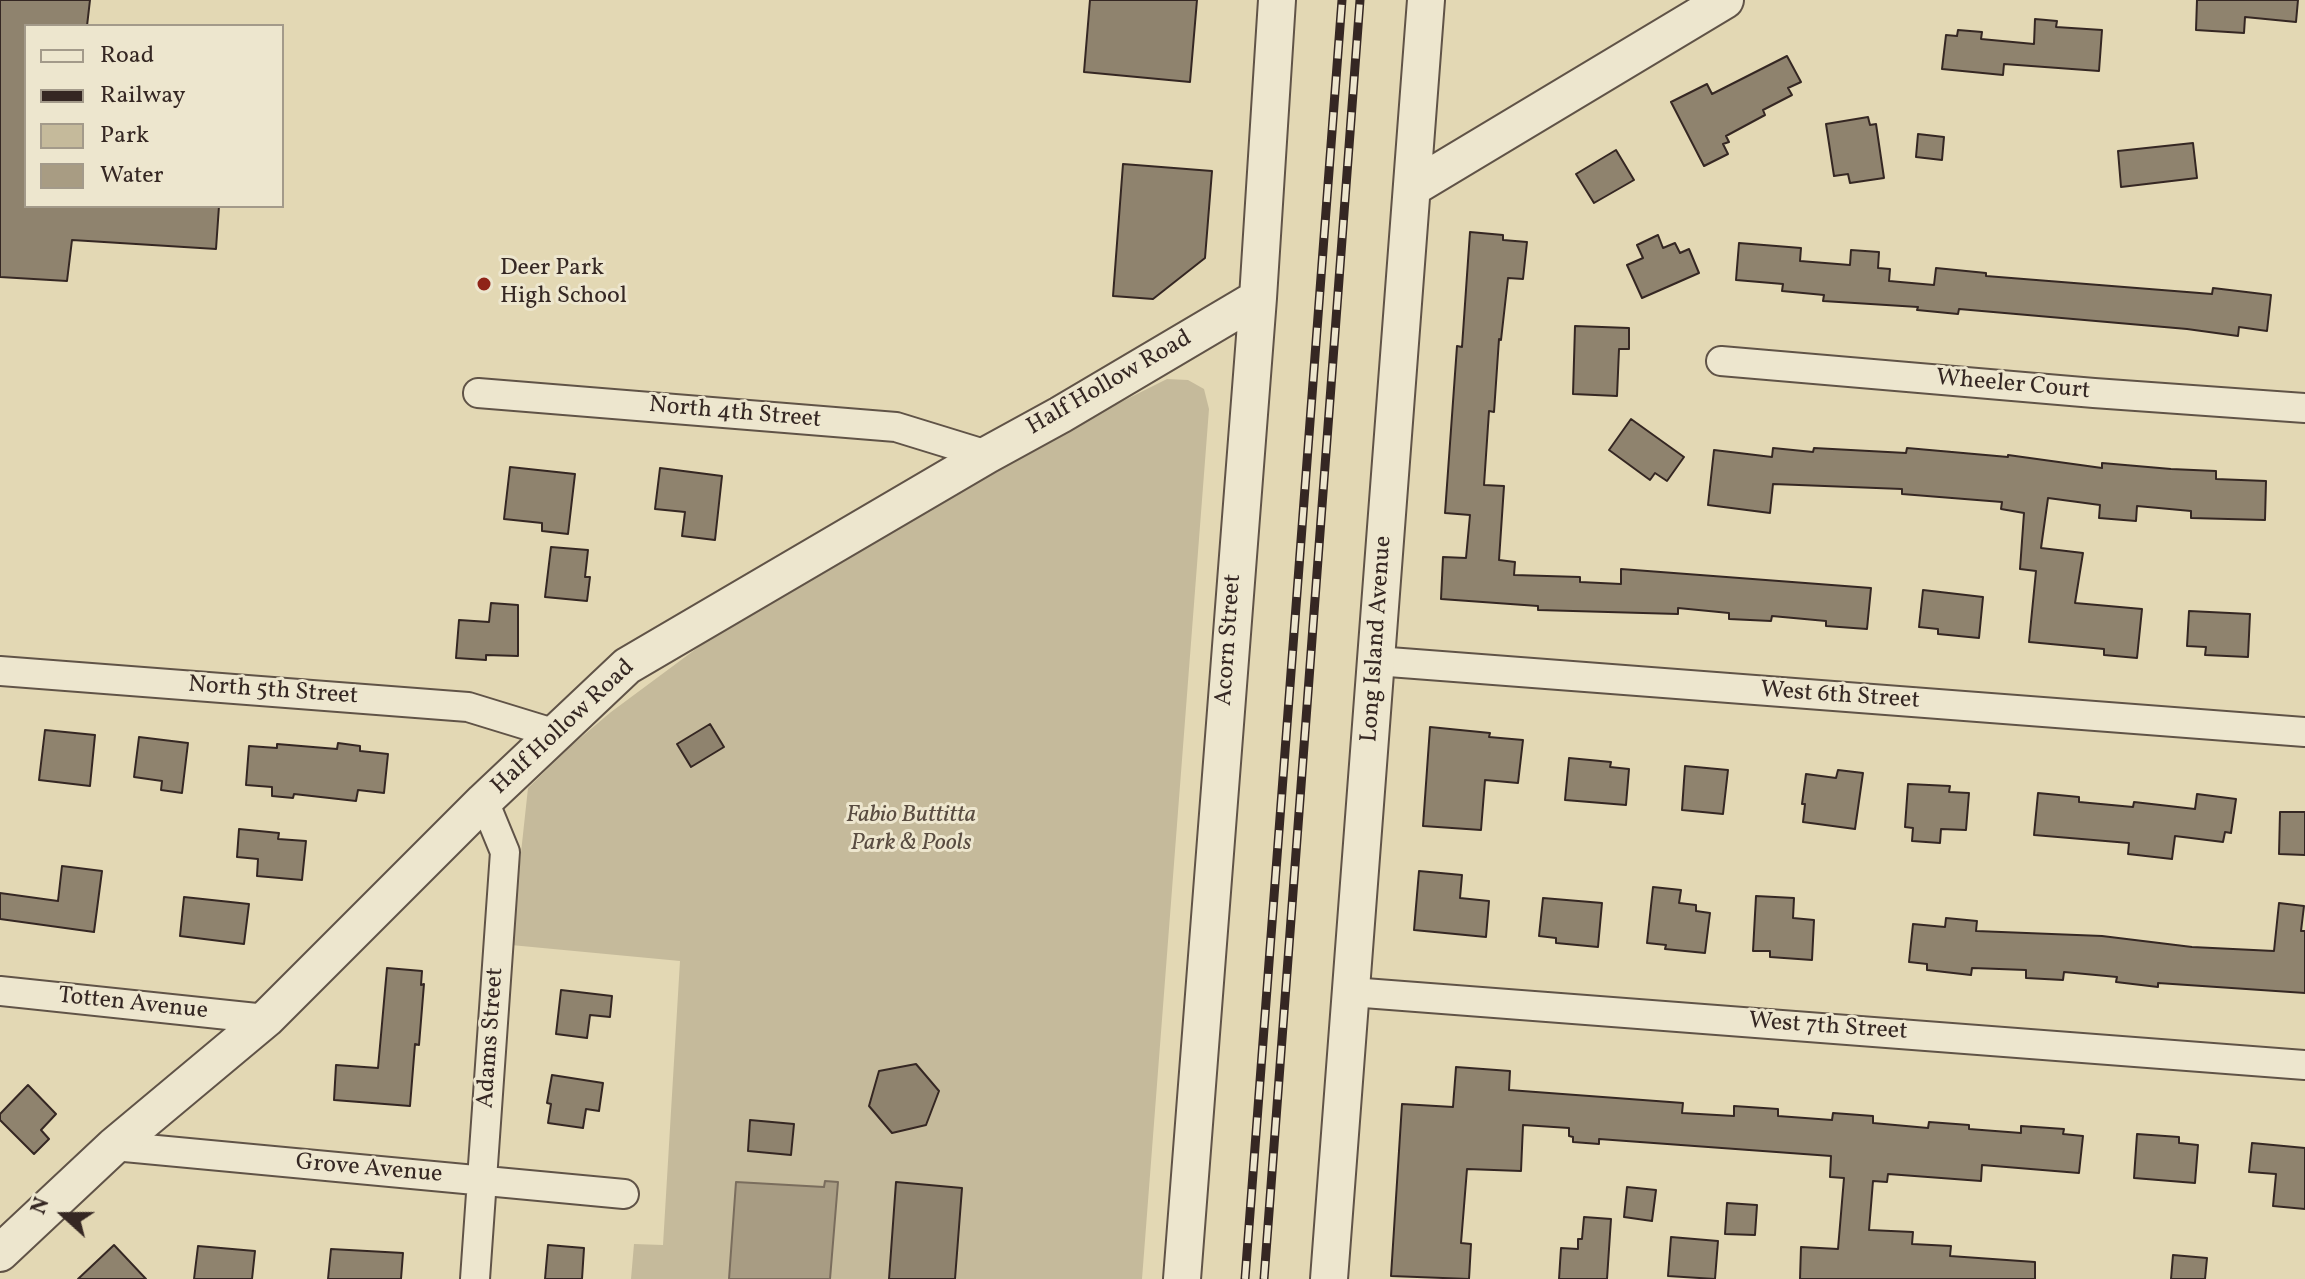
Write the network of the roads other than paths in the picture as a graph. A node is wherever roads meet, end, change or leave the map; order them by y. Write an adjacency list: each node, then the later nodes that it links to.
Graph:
1 (1277, 0): 5 (street, Acorn Street)
2 (1426, 0): 4 (street, Long Island Avenue)
3 (1725, 0): 4 (street)
4 (1412, 188): 10 (street, Long Island Avenue)
5 (1258, 298): 9 (street, Half Hollow Road); 24 (street, Acorn Street)
6 (1721, 361): 8 (street, Wheeler Court)
7 (478, 393): 9 (street, North 4th Street)
8 (2305, 408)
9 (987, 455): 12 (street, Half Hollow Road)
10 (1376, 661): 13 (street, West 6th Street); 16 (street, Long Island Avenue)
11 (0, 671): 12 (street, North 5th Street)
12 (549, 732): 14 (street, Half Hollow Road)
13 (2305, 732)
14 (484, 801): 17 (street, Half Hollow Road); 20 (street, Adams Street)
15 (0, 991): 17 (street, Totten Avenue)
16 (1351, 992): 18 (street, West 7th Street); 25 (street, Long Island Avenue)
17 (266, 1019): 19 (street, Half Hollow Road)
18 (2305, 1065)
19 (114, 1146): 20 (street, Grove Avenue); 22 (street, Half Hollow Road)
20 (482, 1180): 21 (street, Grove Avenue); 23 (street, Adams Street)
21 (624, 1194)
22 (0, 1253)
23 (475, 1279)
24 (1182, 1279)
25 (1329, 1279)

